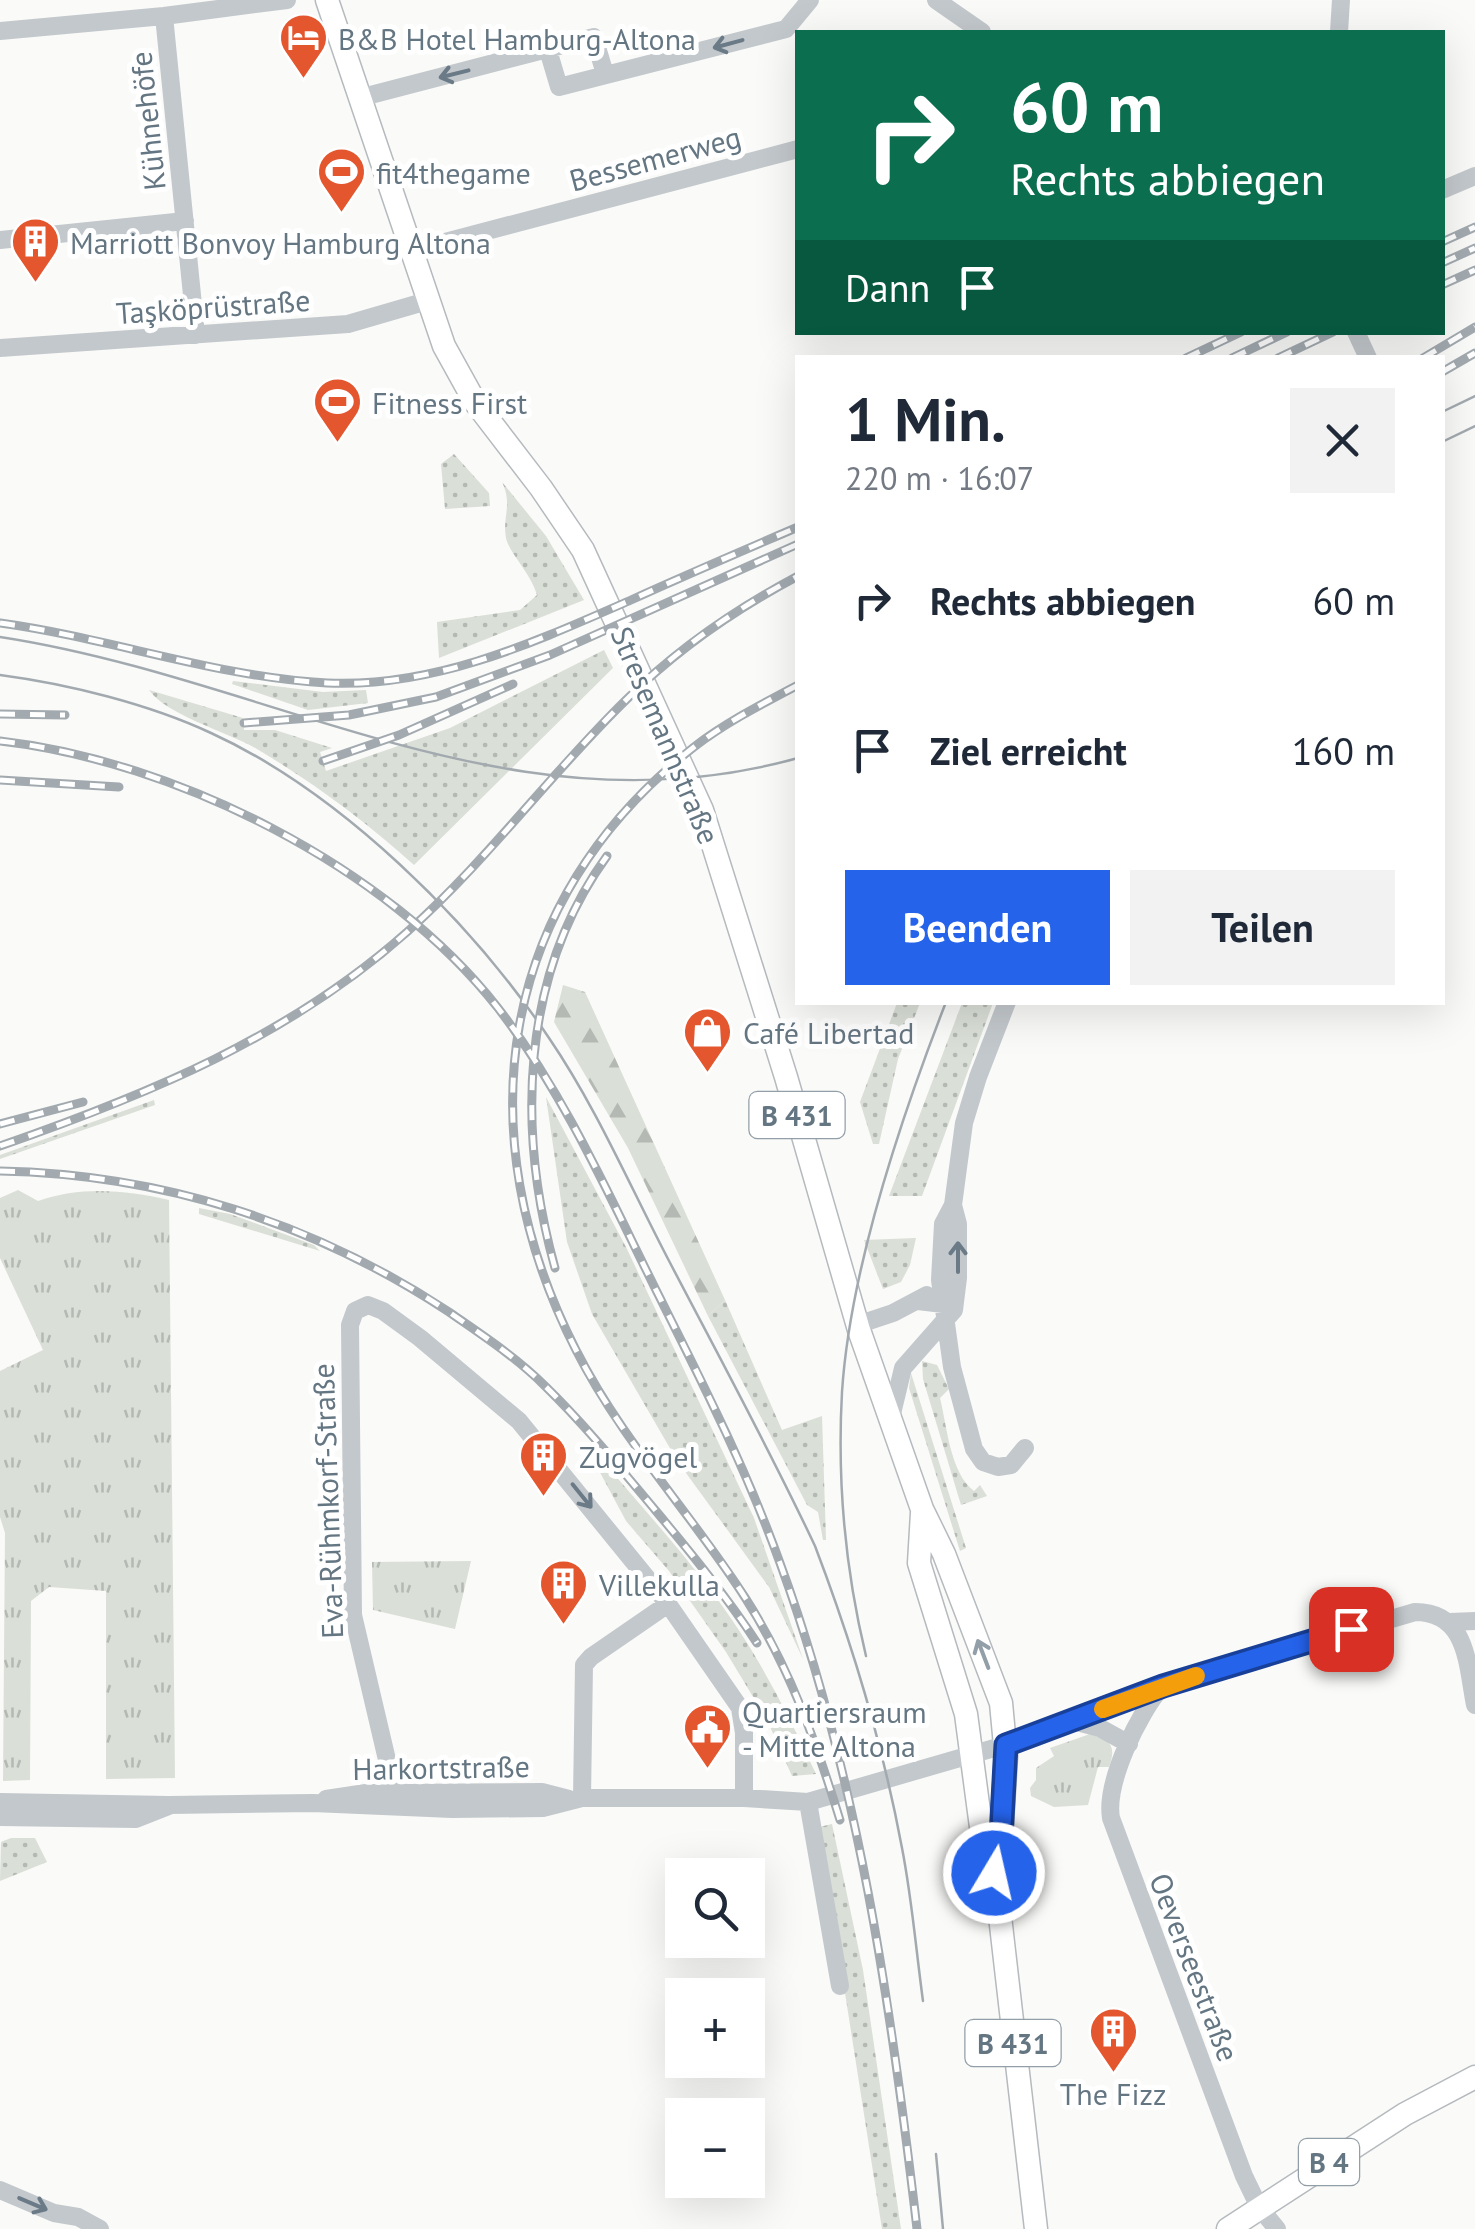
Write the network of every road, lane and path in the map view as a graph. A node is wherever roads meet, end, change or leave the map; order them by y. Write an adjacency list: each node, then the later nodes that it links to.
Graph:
1 (287, 0): 6 (street)
2 (328, 0): 12 (main road, Stresemannstraße / B 431)
3 (810, 0): 11 (street, one-way to 11)
4 (936, 0): 7 (street)
5 (1341, 0): 8 (street)
6 (164, 16): 9 (street); 16 (street, Kühnehöfe)
7 (979, 30)
8 (1339, 30)
9 (0, 31)
10 (548, 50): 11 (street); 11 (street); 12 (street, one-way to 12)
11 (605, 74)
12 (360, 98): 18 (main road, Stresemannstraße / B 431)
13 (795, 150): 18 (street, Bessemerweg)
14 (1475, 176): 15 (street)
15 (1445, 189)
16 (185, 221): 17 (street, Kühnehöfe); 20 (street, Kühnehöfe)
17 (0, 240)
18 (410, 251): 19 (main road, Stresemannstraße / B 431)
19 (427, 301): 20 (street, Taşköprüstraße); 27 (main road, Stresemannstraße / B 431)
20 (196, 336): 21 (street, Taşköprüstraße)
21 (0, 348)
22 (1006, 1005): 23 (street)
23 (953, 1205): 24 (street); 26 (street, one-way to 23)
24 (940, 1280): 25 (street); 26 (street)
25 (918, 1301): 26 (street); 27 (street)
26 (947, 1312): 28 (street); 29 (street); 30 (street)
27 (857, 1326): 31 (main road, Stresemannstraße / B 431)
28 (916, 1350): 29 (street); 31 (street)
29 (952, 1367): 30 (street)
30 (960, 1392): 32 (street)
31 (890, 1422): 33 (main road, Stresemannstraße / B 431)
32 (1025, 1448)
33 (922, 1509): 41 (main road, Stresemannstraße / B 431, one-way to 33); 42 (main road, Stresemannstraße / B 431)
34 (668, 1604): 43 (street); 44 (street); 45 (street, Eva-Rühmkorf-Straße, one-way to 34)
35 (1475, 1621): 36 (street, Harkortstraße)
36 (1450, 1622): 37 (street, Harkortstraße); 38 (street)
37 (1163, 1686): 39 (street, Harkortstraße); 40 (street, Oeverseestraße)
38 (1475, 1705)
39 (1072, 1721): 40 (street); 41 (street, Harkortstraße)
40 (1130, 1744): 54 (street, Oeverseestraße)
41 (1006, 1745): 42 (street, Harkortstraße); 50 (main road, Stresemannstraße / B 431)
42 (973, 1754): 47 (street, Harkortstraße); 50 (main road, Stresemannstraße / B 431)
43 (744, 1798): 44 (street, Harkortstraße); 47 (street, Harkortstraße)
44 (575, 1799): 45 (street, Harkortstraße)
45 (394, 1800): 48 (street, Harkortstraße)
46 (0, 1802): 48 (street, Harkortstraße)
47 (808, 1802): 51 (street)
48 (169, 1806): 49 (street, Harkortstraße)
49 (0, 1816)
50 (994, 1873): 56 (main road, Stresemannstraße / B 431)
51 (840, 1986)
52 (1475, 2076): 54 (main road, B 4)
53 (0, 2190): 55 (street, one-way to 55)
54 (1259, 2207): 57 (main road, B 4); 58 (street, Oeverseestraße)
55 (100, 2229)
56 (1036, 2229)
57 (1228, 2229)
58 (1277, 2229)

